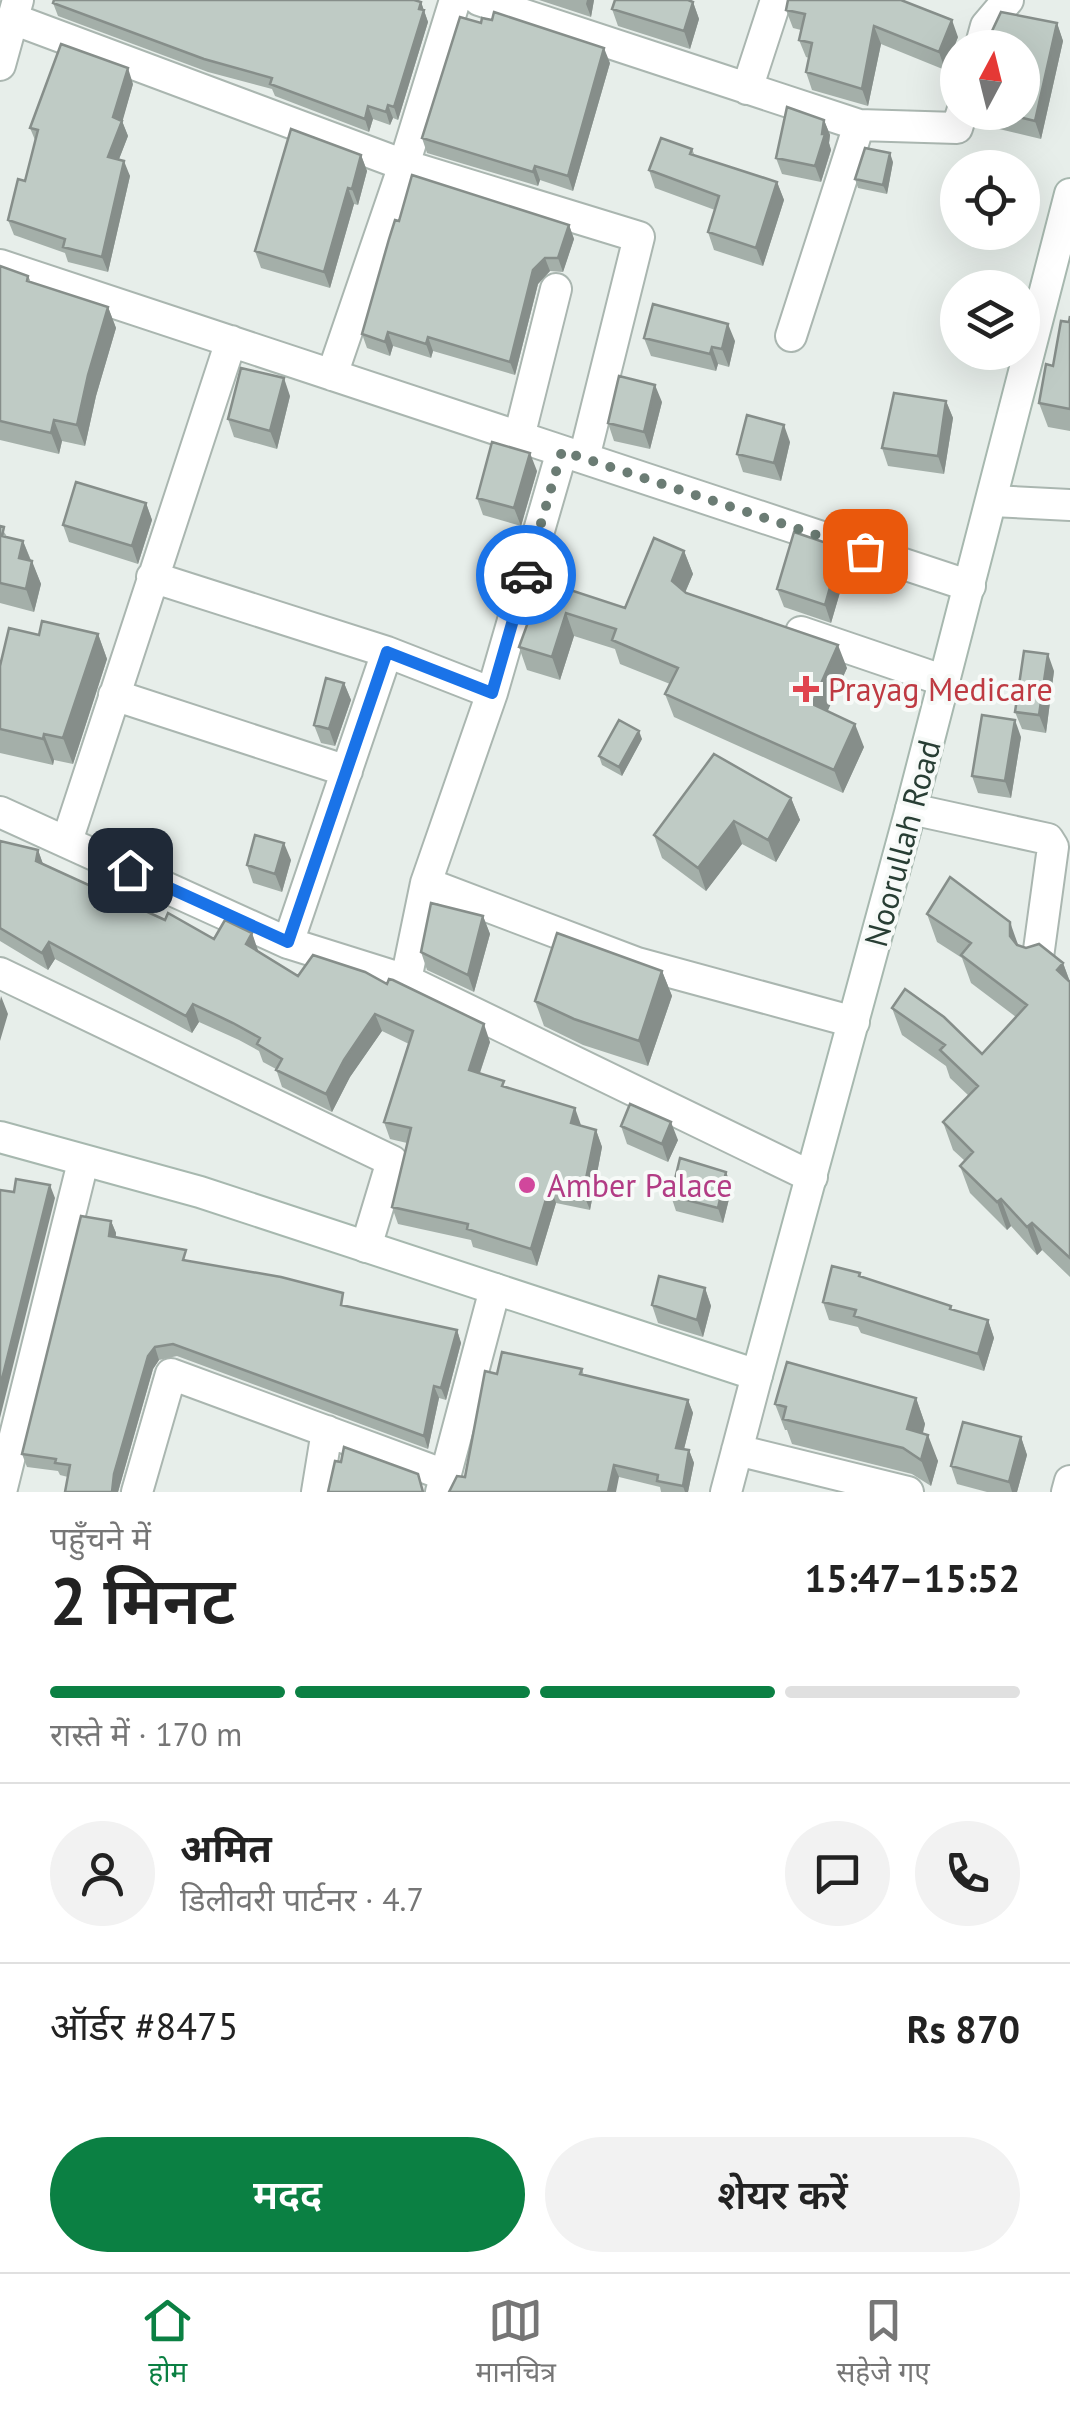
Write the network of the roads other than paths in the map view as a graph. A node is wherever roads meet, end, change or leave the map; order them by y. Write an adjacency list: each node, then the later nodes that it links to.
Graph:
1 (455, 0): 11 (street)
2 (479, 0): 8 (street)
3 (776, 0): 8 (street)
4 (1008, 0): 6 (street)
5 (15, 9): 7 (street); 11 (street)
6 (985, 30)
7 (0, 65)
8 (748, 89): 9 (street)
9 (858, 125): 10 (street); 15 (street)
10 (940, 127)
11 (404, 165): 17 (street); 19 (street)
12 (1070, 194): 20 (street, Noorullah Road)
13 (0, 265): 16 (street)
14 (556, 289): 18 (street)
15 (791, 336)
16 (231, 341): 17 (street); 22 (street)
17 (332, 374): 18 (street)
18 (519, 437): 19 (street)
19 (573, 454): 23 (street); 27 (street)
20 (992, 501): 21 (street); 23 (street, Noorullah Road)
21 (1070, 505)
22 (152, 577): 25 (street); 28 (street)
23 (970, 586): 26 (street, Noorullah Road)
24 (776, 624): 26 (street)
25 (387, 652): 27 (street); 29 (street)
26 (945, 681): 30 (street, Noorullah Road)
27 (492, 693): 33 (street)
28 (114, 696): 29 (street); 32 (street)
29 (346, 771): 34 (street)
30 (912, 809): 35 (street); 38 (street, Noorullah Road)
31 (0, 812): 32 (street)
32 (66, 841): 34 (street)
33 (426, 883): 37 (street); 38 (street)
34 (288, 942): 37 (street)
35 (1038, 957)
36 (0, 972): 42 (street)
37 (406, 980): 41 (street)
38 (854, 1022): 41 (street, Noorullah Road)
39 (0, 1137): 40 (street)
40 (84, 1162): 42 (street); 49 (street)
41 (812, 1177): 44 (street, Noorullah Road)
42 (366, 1247): 43 (street)
43 (495, 1290): 44 (street); 48 (street)
44 (758, 1375): 46 (street, Noorullah Road)
45 (327, 1431): 48 (street); 50 (street); 51 (street)
46 (737, 1450): 52 (street, Noorullah Road); 53 (street)
47 (1070, 1481): 54 (street)
48 (443, 1483)
49 (1, 1492)
50 (136, 1492)
51 (317, 1492)
52 (726, 1492)
53 (908, 1492)
54 (1067, 1492)

